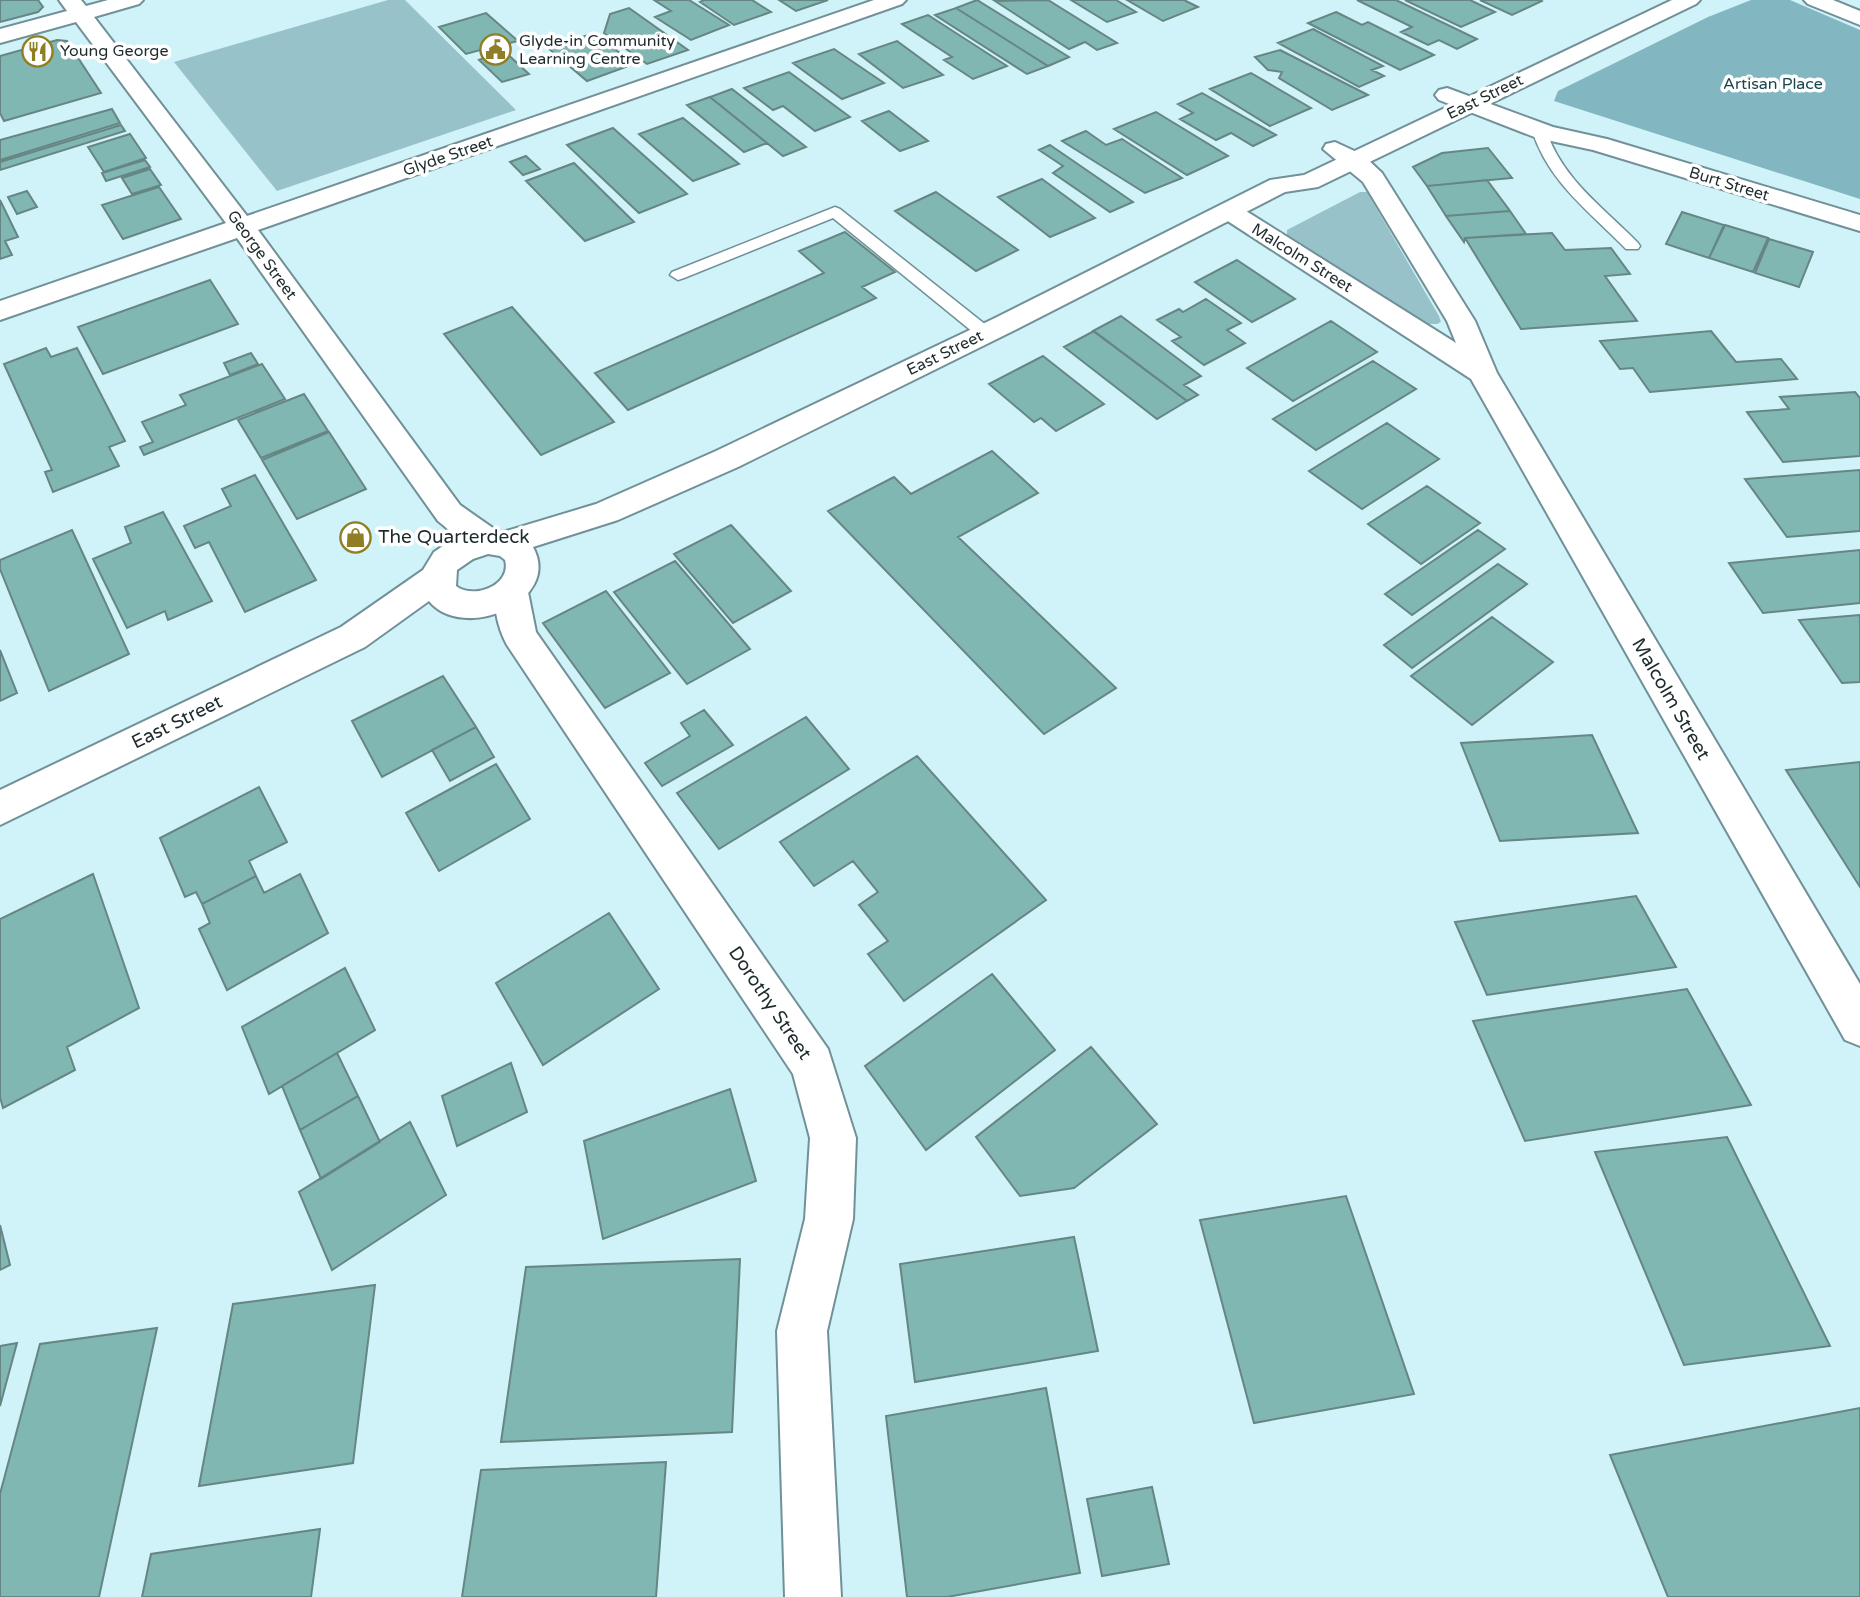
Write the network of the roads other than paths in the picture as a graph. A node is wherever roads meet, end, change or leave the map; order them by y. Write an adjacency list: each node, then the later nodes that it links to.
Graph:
1 (132, 0): 6 (street)
2 (895, 0): 15 (street, Glyde Street)
3 (1647, 0): 9 (street, East Street)
4 (1689, 0): 9 (street, East Street)
5 (1815, 0): 7 (street)
6 (76, 7): 8 (street); 15 (street, George Street)
7 (1860, 19)
8 (0, 36)
9 (1469, 94): 10 (street, Burt Street); 11 (street, Burt Street); 12 (street, East Street)
10 (1539, 130): 11 (street, Burt Street); 16 (lane)
11 (1598, 144): 14 (street, Burt Street)
12 (1344, 154): 13 (street, East Street); 20 (street, Malcolm Street)
13 (1228, 211): 19 (street, East Street); 20 (street, Malcolm Street)
14 (1860, 223)
15 (243, 228): 18 (street, Glyde Street); 22 (street, George Street)
16 (1632, 246)
17 (678, 275): 19 (lane)
18 (0, 311)
19 (985, 333): 21 (street, East Street)
20 (1482, 373): 30 (street, Malcolm Street)
21 (607, 512): 23 (street, East Street); 25 (street, East Street)
22 (449, 513): 23 (street, George Street); 24 (street)
23 (496, 543): 24 (street); 25 (street)
24 (440, 571): 26 (street); 28 (street, East Street)
25 (517, 584): 26 (street); 27 (street, Dorothy Street)
26 (469, 605): 27 (street, Dorothy Street); 28 (street, East Street)
27 (519, 635): 31 (street, Dorothy Street)
28 (353, 637): 29 (street, East Street)
29 (0, 808)
30 (1860, 1024)
31 (813, 1597)

